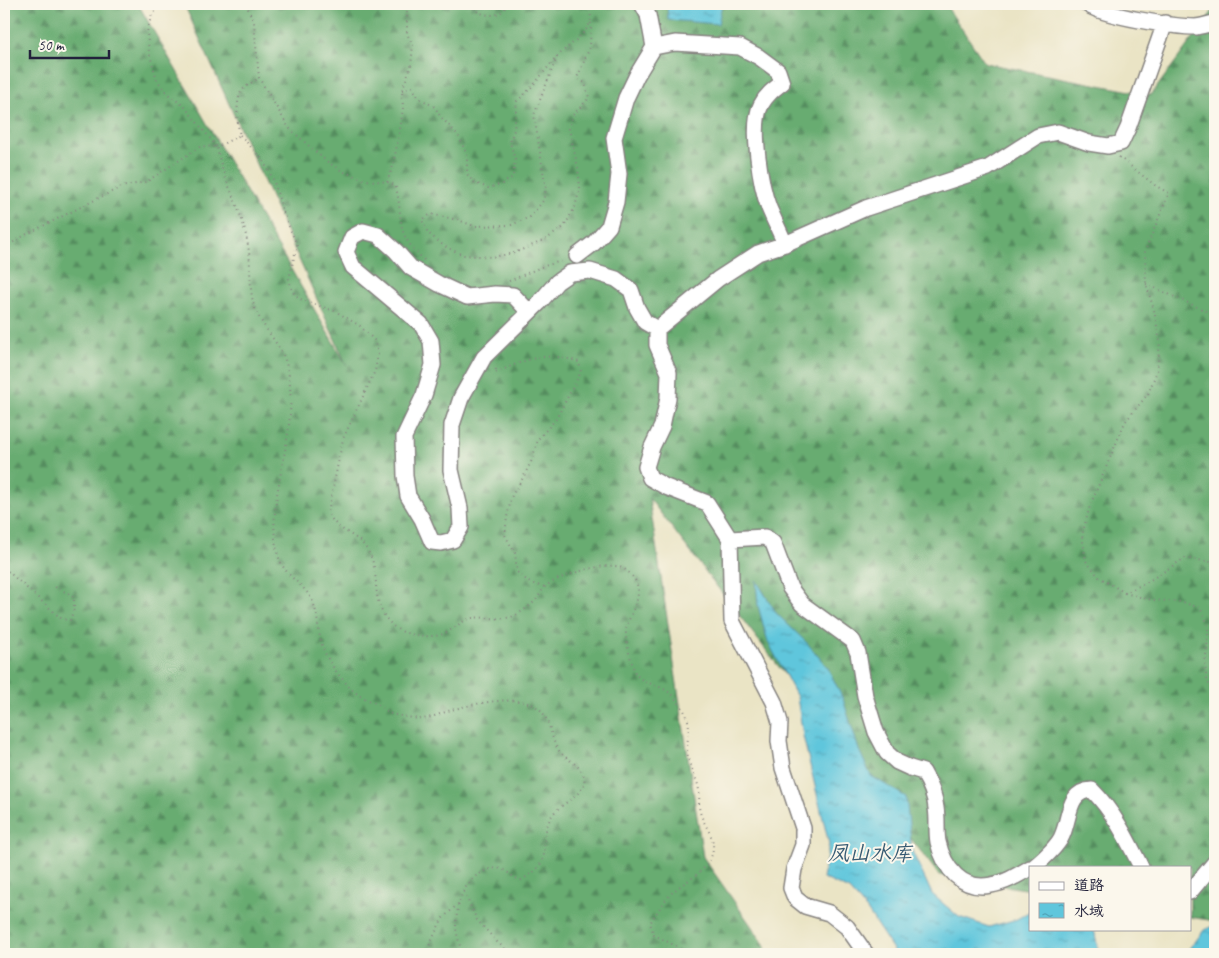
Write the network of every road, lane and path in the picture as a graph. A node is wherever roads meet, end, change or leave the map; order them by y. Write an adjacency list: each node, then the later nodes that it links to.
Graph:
1 (161, 4): 18 (path)
2 (246, 4): 14 (path)
3 (408, 4): 15 (path)
4 (470, 4): 5 (path)
5 (509, 4)
6 (586, 4): 9 (path)
7 (642, 4): 12 (street)
8 (1087, 4): 10 (street)
9 (591, 19): 13 (path); 13 (path)
10 (1165, 23): 11 (street); 17 (street)
11 (1215, 23)
12 (654, 48): 20 (street); 22 (street)
13 (557, 57): 15 (path)
14 (259, 78): 16 (path); 19 (path)
15 (402, 90): 19 (path)
16 (240, 136): 18 (path); 34 (path)
17 (1108, 146): 20 (street); 25 (path)
18 (217, 147): 21 (path); 42 (path)
19 (387, 182): 23 (path)
20 (785, 244): 28 (street)
21 (4, 245)
22 (577, 256): 24 (path)
23 (425, 262)
24 (508, 281)
25 (1146, 284): 27 (path); 35 (path)
26 (529, 312): 26 (street); 28 (street)
27 (1215, 315)
28 (657, 329): 30 (street)
29 (497, 364): 34 (path)
30 (730, 539): 40 (street); 48 (street)
31 (1215, 564): 35 (path)
32 (4, 568): 33 (path)
33 (53, 584)
34 (545, 587): 47 (path)
35 (1125, 593): 36 (path)
36 (1215, 692)
37 (1215, 862): 41 (street)
38 (1035, 866): 39 (street)
39 (1140, 866)
40 (1029, 869)
41 (1192, 890)
42 (464, 892): 43 (path); 46 (path)
43 (459, 903): 44 (path); 45 (path)
44 (425, 954)
45 (462, 954)
46 (512, 954)
47 (692, 954)
48 (866, 954)

